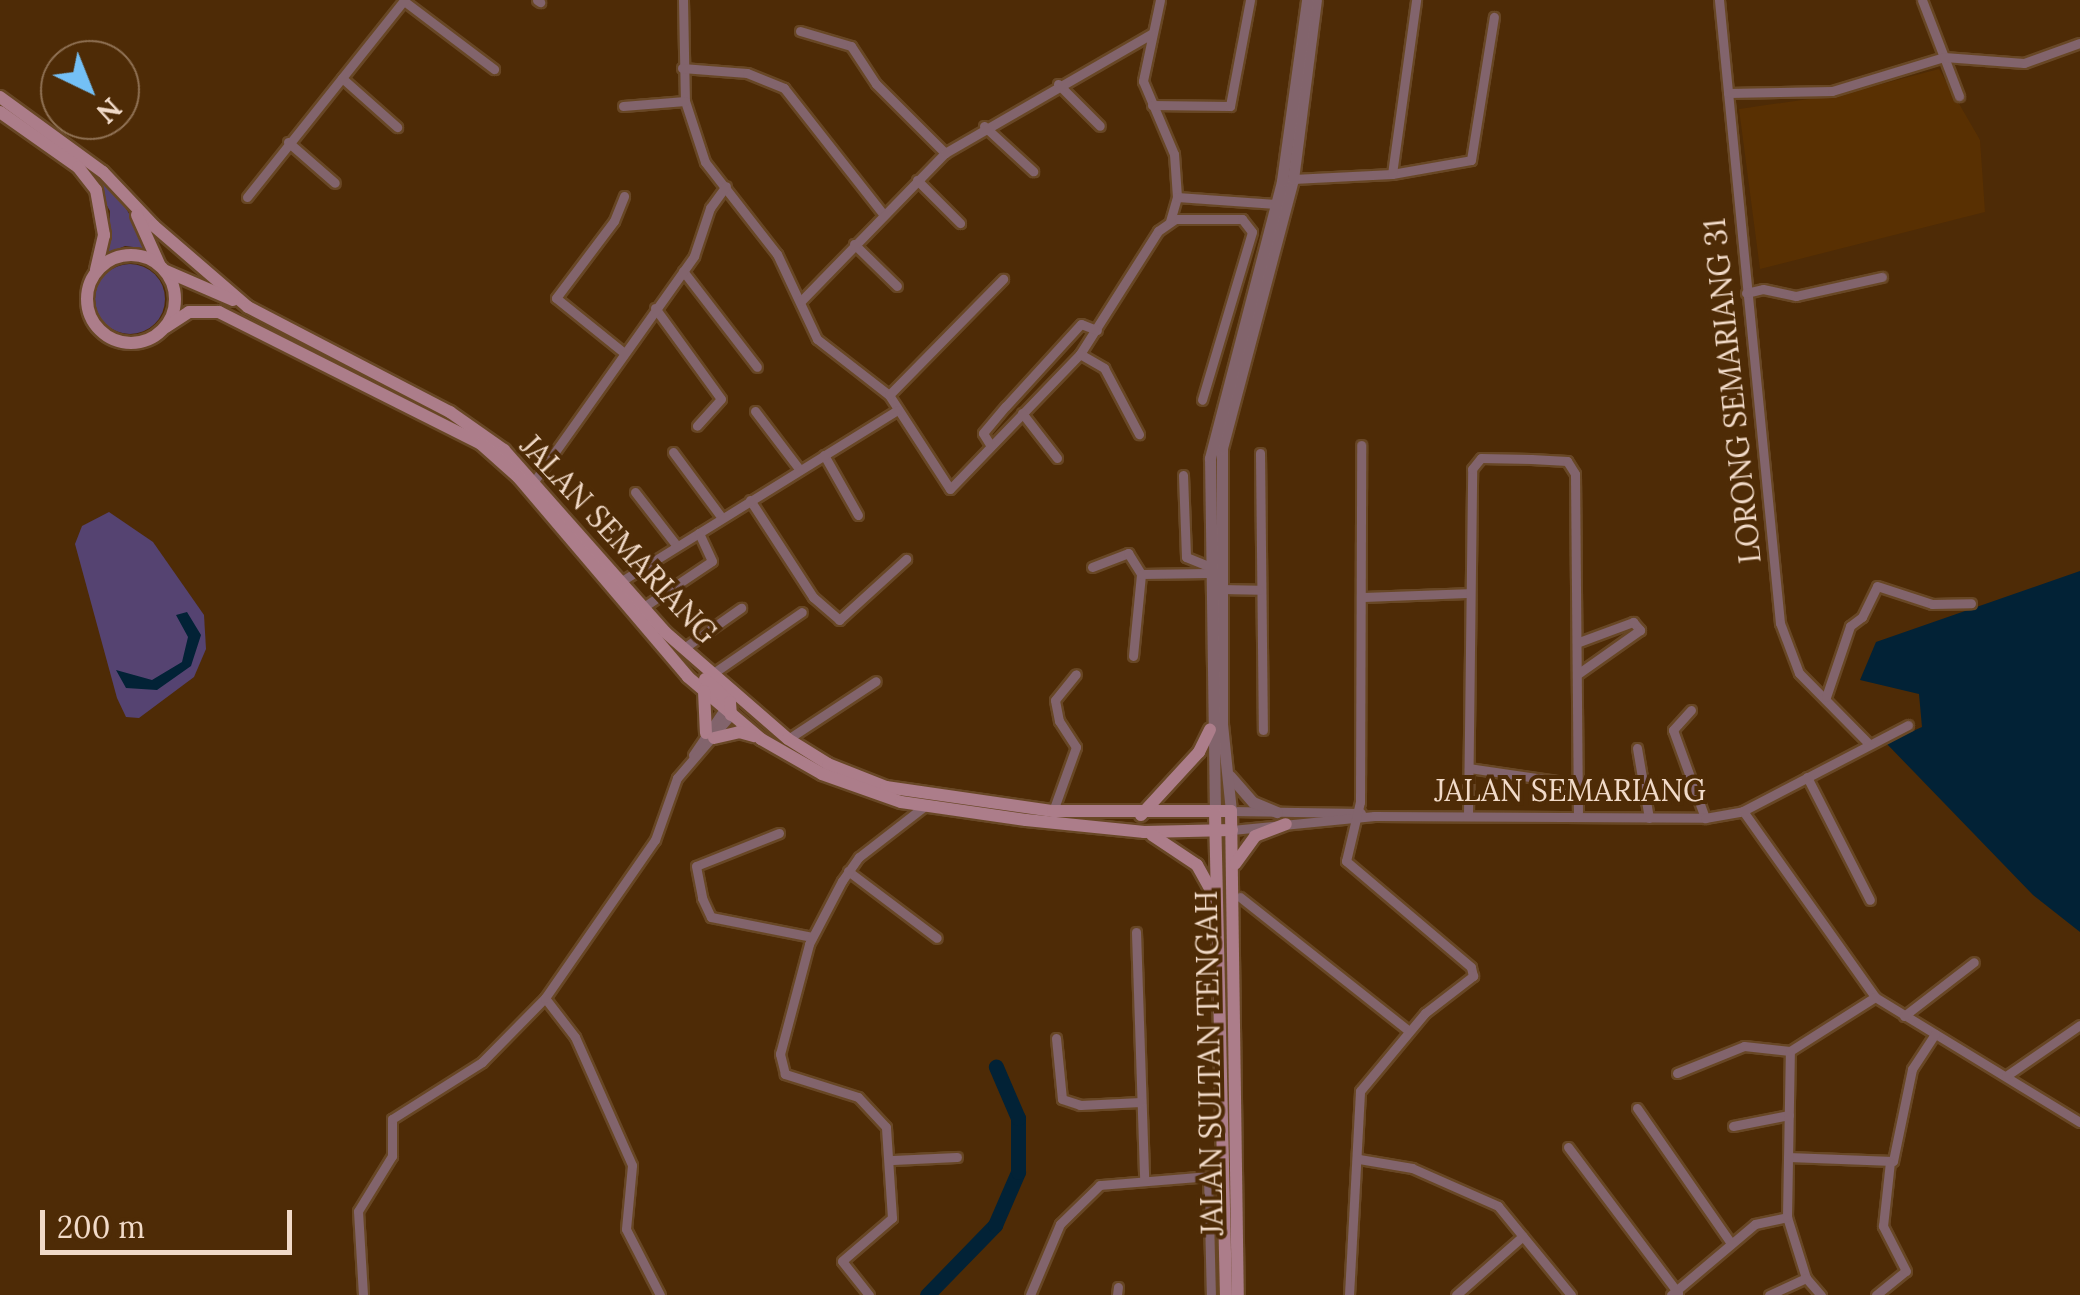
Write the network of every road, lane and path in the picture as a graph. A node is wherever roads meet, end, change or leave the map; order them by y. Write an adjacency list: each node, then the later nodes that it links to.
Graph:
1 (404, 0): 16 (street); 17 (street)
2 (683, 0): 15 (street)
3 (1160, 0): 12 (street)
4 (1250, 0): 23 (street)
5 (1308, 0): 41 (street)
6 (1316, 0): 33 (street)
7 (1416, 0): 32 (street)
8 (1719, 0): 19 (street, LORONG SEMARIANG 31)
9 (1922, 0): 14 (street)
10 (1494, 17): 32 (street)
11 (800, 31): 30 (street)
12 (1152, 34): 18 (street); 23 (street)
13 (2080, 43): 14 (street)
14 (1944, 58): 19 (street); 20 (street)
15 (682, 68): 22 (street); 42 (street)
16 (494, 69)
17 (342, 78): 28 (street); 29 (street)
18 (1058, 84): 26 (street); 27 (street)
19 (1728, 93): 52 (street, LORONG SEMARIANG 31)
20 (1960, 96)
21 (0, 97): 40 (main road, JALAN SEMARIANG)
22 (685, 101): 24 (street); 36 (street)
23 (1152, 105): 39 (street)
24 (623, 106)
25 (0, 112): 48 (main road)
26 (984, 126): 30 (street); 31 (street)
27 (1100, 126)
28 (397, 127)
29 (288, 142): 35 (street); 37 (street)
30 (944, 153): 34 (street)
31 (1033, 171)
32 (1392, 174): 33 (street)
33 (1293, 179): 88 (street)
34 (917, 180): 42 (street); 44 (street)
35 (335, 183)
36 (726, 186): 47 (street); 53 (street)
37 (248, 196)
38 (624, 196): 58 (street)
39 (1177, 197): 41 (street); 43 (street)
40 (129, 199): 46 (main road); 54 (main road, JALAN SEMARIANG)
41 (1276, 204): 85 (street)
42 (883, 214): 45 (street)
43 (1170, 221): 57 (street); 62 (street)
44 (960, 223)
45 (854, 244): 51 (street); 53 (street)
46 (163, 267): 48 (main road); 54 (main road); 56 (main road)
47 (683, 270): 55 (street); 60 (street)
48 (96, 272): 56 (main road)
49 (1882, 277): 52 (street)
50 (1004, 279): 61 (street)
51 (897, 286)
52 (1746, 293): 105 (street, LORONG SEMARIANG 31)
53 (801, 301): 61 (street)
54 (248, 307): 76 (main road, JALAN SEMARIANG)
55 (655, 308): 58 (street); 66 (street)
56 (166, 327): 104 (main road, JALAN SEMARIANG)
57 (1097, 330): 59 (street); 69 (street)
58 (623, 352): 76 (street)
59 (1080, 354): 65 (street); 67 (street)
60 (757, 367)
61 (889, 395): 63 (street)
62 (1202, 400)
63 (898, 410): 69 (street); 72 (street)
64 (756, 411): 74 (street)
65 (1022, 413): 69 (street); 73 (street)
66 (697, 426)
67 (1140, 434)
68 (1361, 445): 91 (street)
69 (991, 446)
70 (672, 452): 80 (street)
71 (1260, 453): 89 (street)
72 (824, 455): 74 (street); 79 (street)
73 (1058, 458)
74 (800, 470): 78 (street)
75 (1183, 474): 85 (street)
76 (536, 480): 87 (main road, JALAN SEMARIANG)
77 (634, 492): 82 (street)
78 (750, 500): 80 (street); 83 (street)
79 (858, 514)
80 (722, 518): 81 (street)
81 (698, 533): 82 (street); 93 (street)
82 (678, 546): 87 (street)
83 (906, 559)
84 (1092, 567): 86 (street)
85 (1208, 570): 86 (street); 102 (street)
86 (1142, 574): 98 (street)
87 (620, 582): 93 (main road, JALAN SEMARIANG)
88 (1220, 589): 89 (street); 102 (street)
89 (1259, 590): 110 (street)
90 (1469, 594): 91 (street); 96 (street); 117 (street)
91 (1361, 597): 129 (street)
92 (1971, 603): 105 (street)
93 (642, 608): 97 (main road, JALAN SEMARIANG)
94 (741, 608): 97 (street)
95 (802, 612): 99 (street)
96 (1578, 642): 101 (street); 101 (street)
97 (685, 649): 99 (main road, JALAN SEMARIANG); 107 (main road)
98 (1133, 656)
99 (712, 674): 113 (main road, JALAN SEMARIANG)
100 (1076, 674): 123 (street)
101 (1579, 674): 119 (street)
102 (1216, 680): 109 (street); 116 (street)
103 (876, 681): 113 (street)
104 (704, 691): 107 (main road, JALAN SEMARIANG); 111 (main road)
105 (1826, 697): 114 (street, LORONG SEMARIANG 31)
106 (1691, 710): 132 (street)
107 (727, 712): 111 (street); 112 (main road, JALAN SEMARIANG)
108 (1908, 724): 114 (street, JALAN SEMARIANG)
109 (1210, 729): 125 (street); 128 (main road)
110 (1263, 730)
111 (710, 736): 112 (main road); 148 (street)
112 (761, 738): 120 (main road, JALAN SEMARIANG)
113 (788, 739): 123 (main road, JALAN SEMARIANG)
114 (1869, 744): 118 (street, JALAN SEMARIANG)
115 (1637, 748): 131 (street)
116 (1226, 768): 124 (street); 126 (street)
117 (1469, 768): 119 (street); 127 (street)
118 (1808, 777): 122 (street, JALAN SEMARIANG); 141 (street)
119 (1578, 784): 130 (street)
120 (901, 802): 121 (main road, JALAN SEMARIANG); 134 (street)
121 (926, 805): 134 (street); 136 (main road, JALAN SEMARIANG)
122 (1743, 810): 132 (street, JALAN SEMARIANG); 147 (street)
123 (1054, 811): 128 (main road, JALAN SEMARIANG)
124 (1232, 811): 125 (main road, JALAN SEMARIANG); 126 (street); 135 (main road)
125 (1216, 812): 128 (main road, JALAN SEMARIANG); 135 (main road)
126 (1276, 812): 129 (street)
127 (1468, 814): 129 (street, JALAN SEMARIANG); 130 (street, JALAN SEMARIANG)
128 (1141, 815)
129 (1358, 815): 133 (street); 151 (street)
130 (1578, 816): 131 (street, JALAN SEMARIANG)
131 (1649, 818): 132 (street, JALAN SEMARIANG)
132 (1704, 818)
133 (1286, 824): 135 (street); 138 (main road)
134 (899, 826): 139 (street)
135 (1225, 831): 136 (main road, JALAN SEMARIANG); 138 (main road, JALAN SULTAN TENGAH); 142 (main road, JALAN SULTAN TENGAH)
136 (1144, 832): 142 (main road)
137 (779, 833): 144 (street)
138 (1232, 870): 181 (main road, JALAN SULTAN TENGAH)
139 (848, 871): 144 (street); 145 (street)
140 (1240, 897): 151 (street)
141 (1870, 900)
142 (1221, 916): 168 (main road, JALAN SULTAN TENGAH)
143 (1136, 932): 157 (street)
144 (812, 937): 166 (street)
145 (938, 938)
146 (1974, 962): 149 (street)
147 (1876, 996): 149 (street); 154 (street)
148 (546, 998): 175 (street); 176 (street)
149 (1904, 1016): 152 (street)
150 (2080, 1025): 156 (street)
151 (1408, 1030): 165 (street)
152 (1935, 1034): 156 (street); 167 (street)
153 (1056, 1038): 157 (street)
154 (1790, 1051): 155 (street); 159 (street)
155 (1677, 1073)
156 (2006, 1076): 160 (street)
157 (1141, 1102): 169 (street)
158 (1637, 1108): 172 (street)
159 (1789, 1115): 161 (street); 164 (street)
160 (2080, 1122)
161 (1733, 1126)
162 (1568, 1147): 174 (street)
163 (957, 1157): 166 (street)
164 (1788, 1158): 167 (street); 170 (street)
165 (1359, 1159): 171 (street); 182 (street)
166 (892, 1160): 177 (street)
167 (1890, 1162): 187 (street)
168 (1214, 1176): 169 (street); 179 (street); 180 (main road, JALAN SULTAN TENGAH)
169 (1144, 1178): 178 (street)
170 (1787, 1217): 172 (street); 173 (street)
171 (1524, 1236): 183 (street); 184 (street)
172 (1730, 1243): 174 (street)
173 (1806, 1278): 185 (street); 186 (street)
174 (1676, 1294)
175 (362, 1295)
176 (660, 1295)
177 (868, 1295)
178 (1030, 1295)
179 (1211, 1295)
180 (1226, 1295)
181 (1238, 1295)
182 (1350, 1295)
183 (1456, 1295)
184 (1571, 1295)
185 (1769, 1295)
186 (1822, 1295)
187 (1876, 1295)

